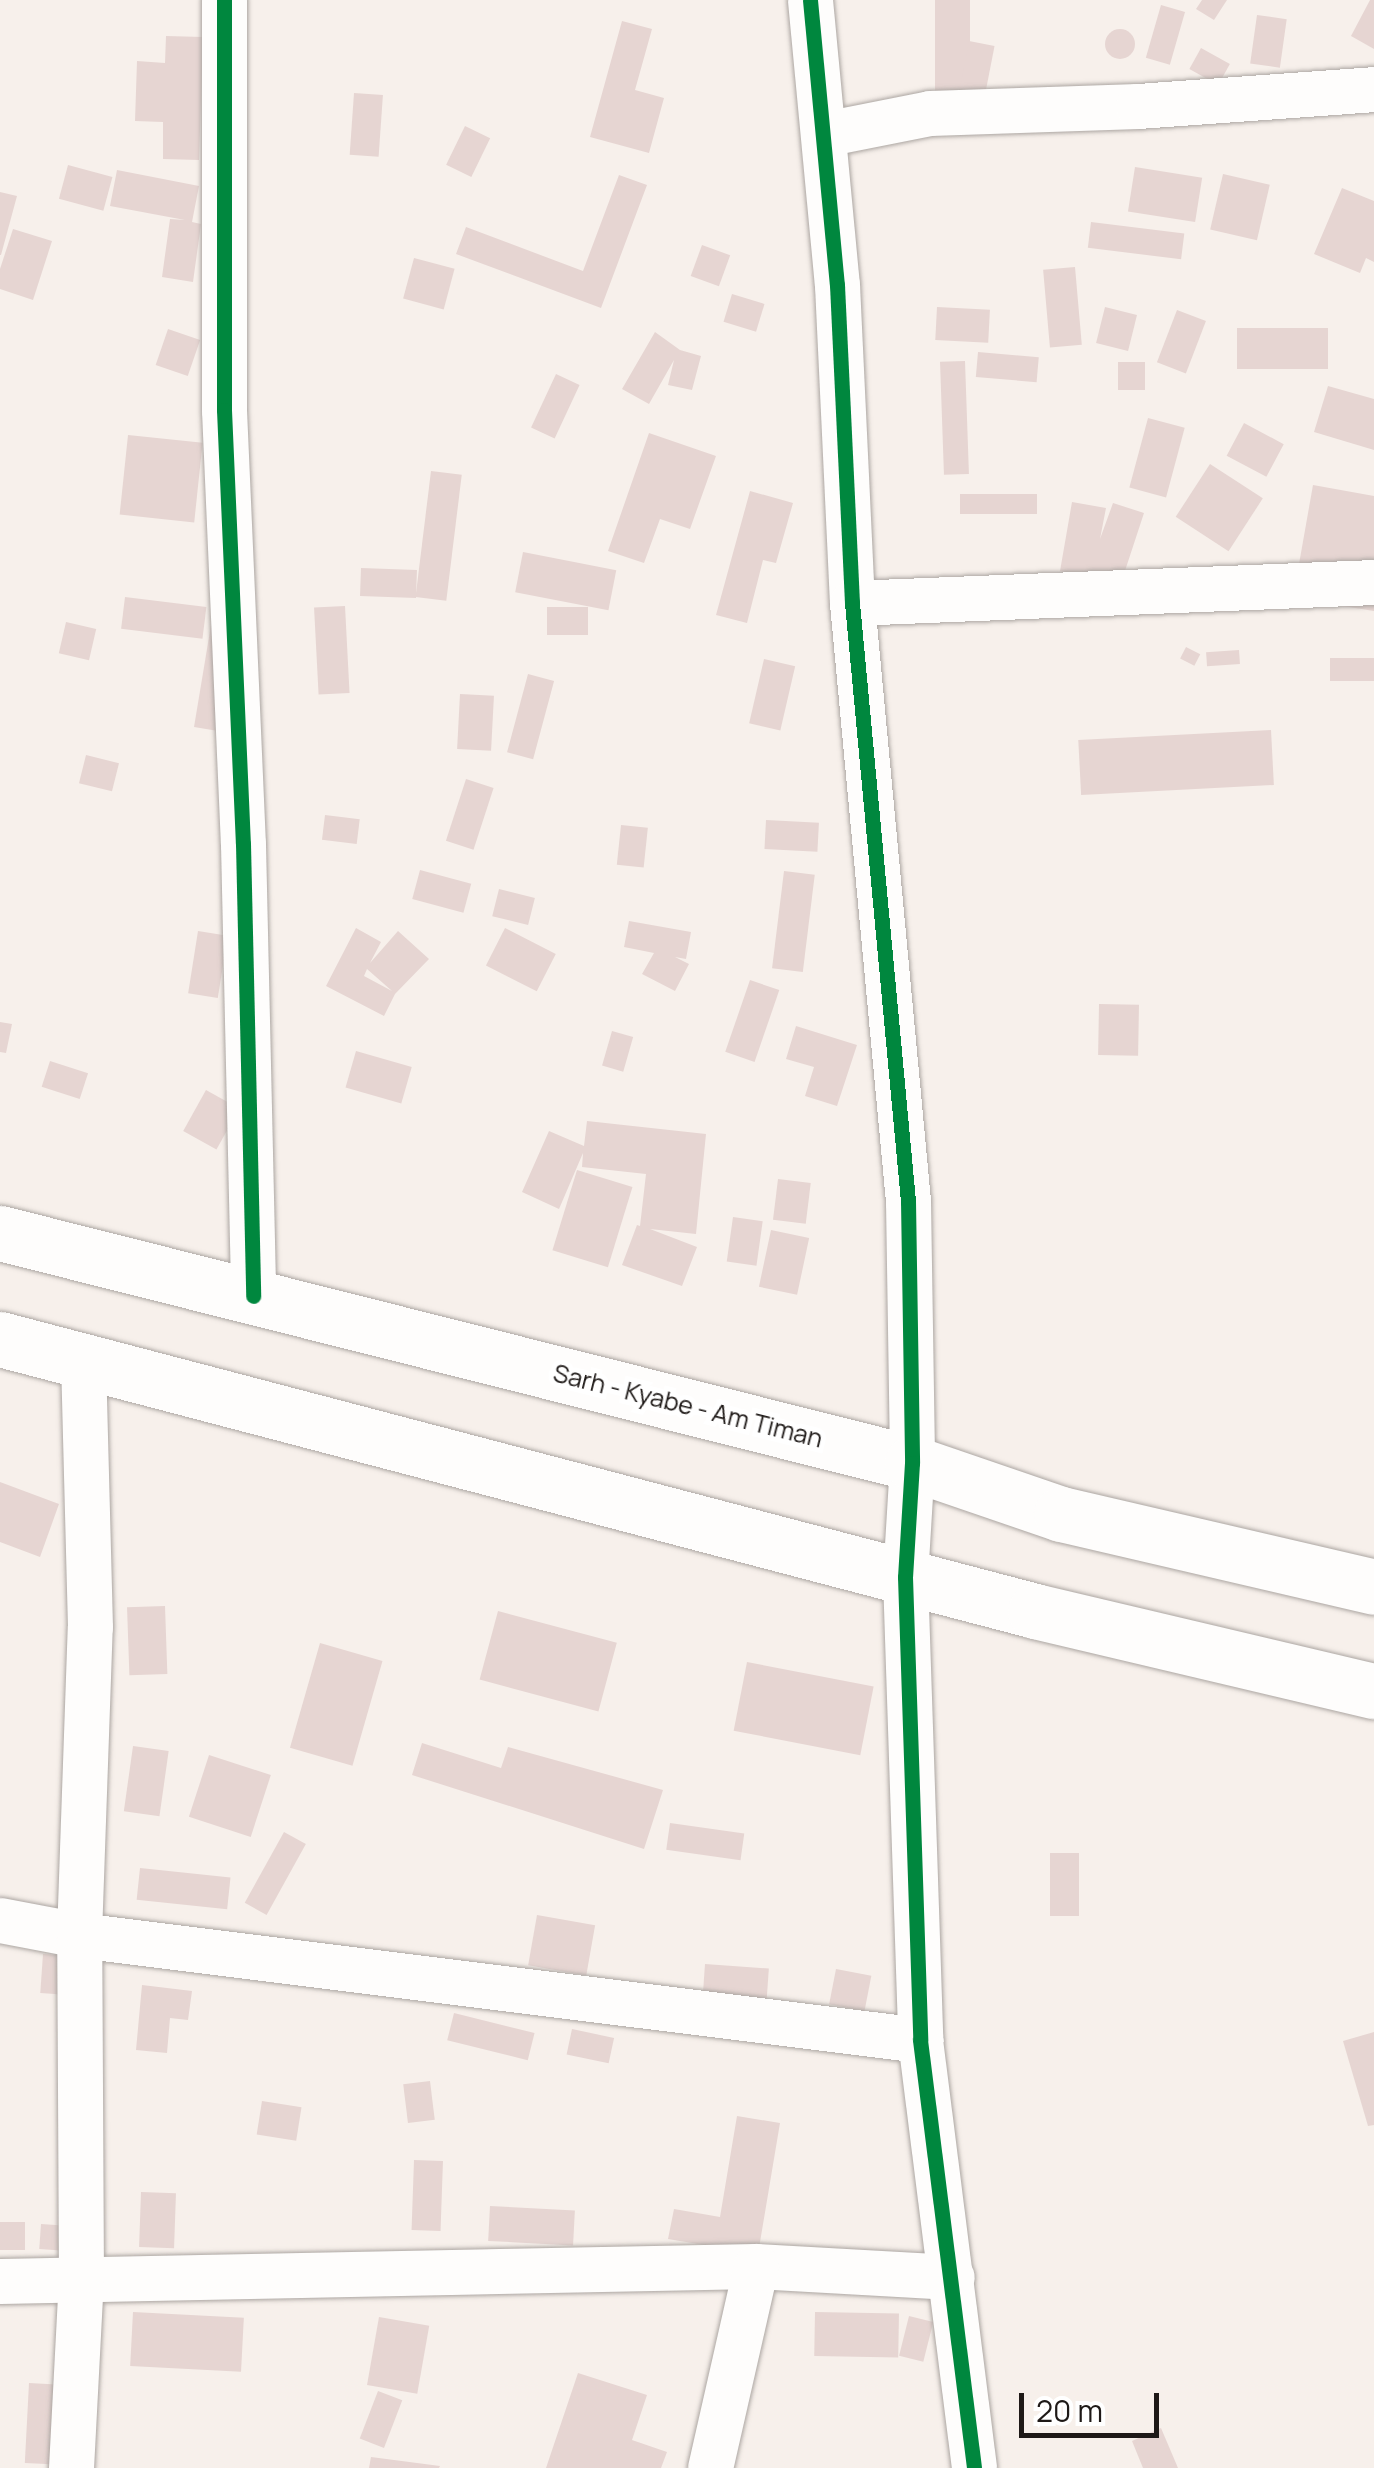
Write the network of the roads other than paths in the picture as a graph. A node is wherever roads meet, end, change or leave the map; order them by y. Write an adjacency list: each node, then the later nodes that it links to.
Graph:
1 (224, 0): 8 (street)
2 (810, 0): 4 (street)
3 (1374, 89): 4 (street)
4 (824, 134): 6 (street)
5 (1374, 582): 6 (street)
6 (852, 603): 11 (street)
7 (0, 1233): 8 (highway, Sarh - Kyabe - Am Timan)
8 (253, 1296): 11 (highway, Sarh - Kyabe - Am Timan)
9 (0, 1339): 10 (highway)
10 (82, 1360): 12 (highway); 16 (street)
11 (912, 1463): 12 (street); 13 (highway, Sarh - Kyabe - Am Timan)
12 (905, 1577): 14 (highway); 17 (street)
13 (1374, 1587)
14 (1374, 1690)
15 (0, 1920): 16 (street)
16 (79, 1935): 17 (street); 20 (street)
17 (920, 2040): 19 (street)
18 (756, 2266): 19 (street); 20 (street); 23 (street)
19 (952, 2277): 24 (street)
20 (81, 2280): 21 (street); 22 (street)
21 (0, 2281)
22 (71, 2468)
23 (710, 2468)
24 (974, 2468)

